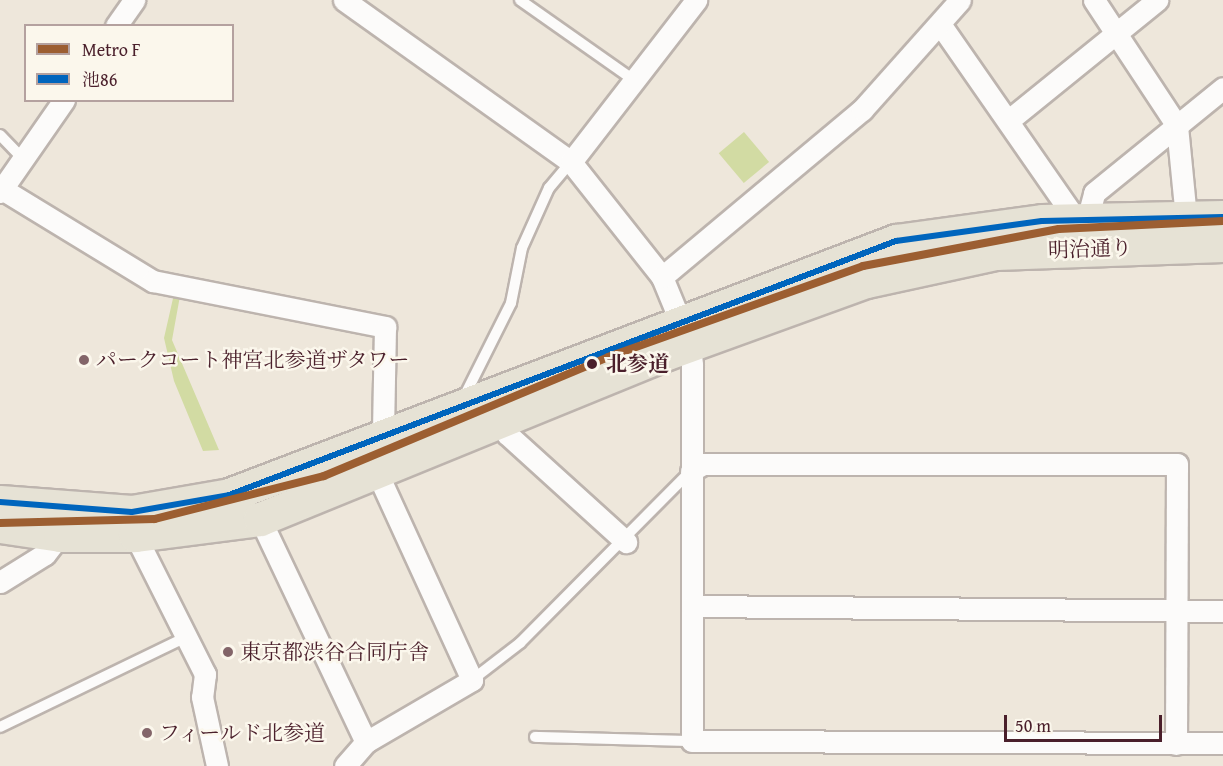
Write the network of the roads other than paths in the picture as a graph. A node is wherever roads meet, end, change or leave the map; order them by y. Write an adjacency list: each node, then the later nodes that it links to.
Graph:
1 (134, 0): 8 (street)
2 (344, 0): 18 (street)
3 (520, 0): 11 (lane)
4 (696, 0): 11 (street)
5 (960, 0): 9 (street)
6 (1094, 0): 10 (street)
7 (1157, 0): 10 (street)
8 (117, 24)
9 (940, 24): 14 (street); 24 (street)
10 (1116, 34): 14 (street); 15 (street)
11 (634, 80): 18 (street)
12 (1223, 88): 15 (street)
13 (63, 102): 17 (street)
14 (1009, 120): 22 (street)
15 (1177, 126): 21 (street); 22 (street)
16 (0, 135): 17 (lane)
17 (23, 159): 19 (street)
18 (571, 162): 24 (street); 26 (lane)
19 (1, 190): 28 (street)
20 (1223, 217): 21 (main road, 明治通り)
21 (1186, 218): 22 (main road, 明治通り)
22 (1081, 220): 25 (main road, 明治通り)
23 (1223, 245): 25 (main road, 明治通り)
24 (662, 277): 25 (street)
25 (686, 333): 26 (main road, 明治通り); 27 (main road, 明治通り); 30 (street)
26 (460, 405): 28 (main road, 明治通り)
27 (499, 419): 29 (main road, 明治通り); 36 (street)
28 (383, 433): 31 (main road, 明治通り)
29 (375, 468): 32 (main road, 明治通り); 42 (street)
30 (691, 471): 36 (lane); 38 (street); 39 (street)
31 (0, 502)
32 (260, 519): 35 (main road, 明治通り); 46 (street)
33 (0, 526): 34 (main road, 明治通り)
34 (60, 535): 35 (main road, 明治通り); 37 (street)
35 (135, 535): 41 (street)
36 (626, 542): 42 (lane)
37 (0, 582)
38 (692, 606): 39 (street); 45 (street)
39 (1175, 610): 40 (street); 48 (street)
40 (1223, 610)
41 (186, 637): 43 (lane); 49 (street)
42 (472, 680): 46 (street)
43 (0, 727)
44 (535, 737): 45 (lane)
45 (692, 741): 48 (street)
46 (366, 742): 50 (street)
47 (1223, 743): 48 (street)
48 (1176, 744)
49 (217, 766)
50 (345, 766)

